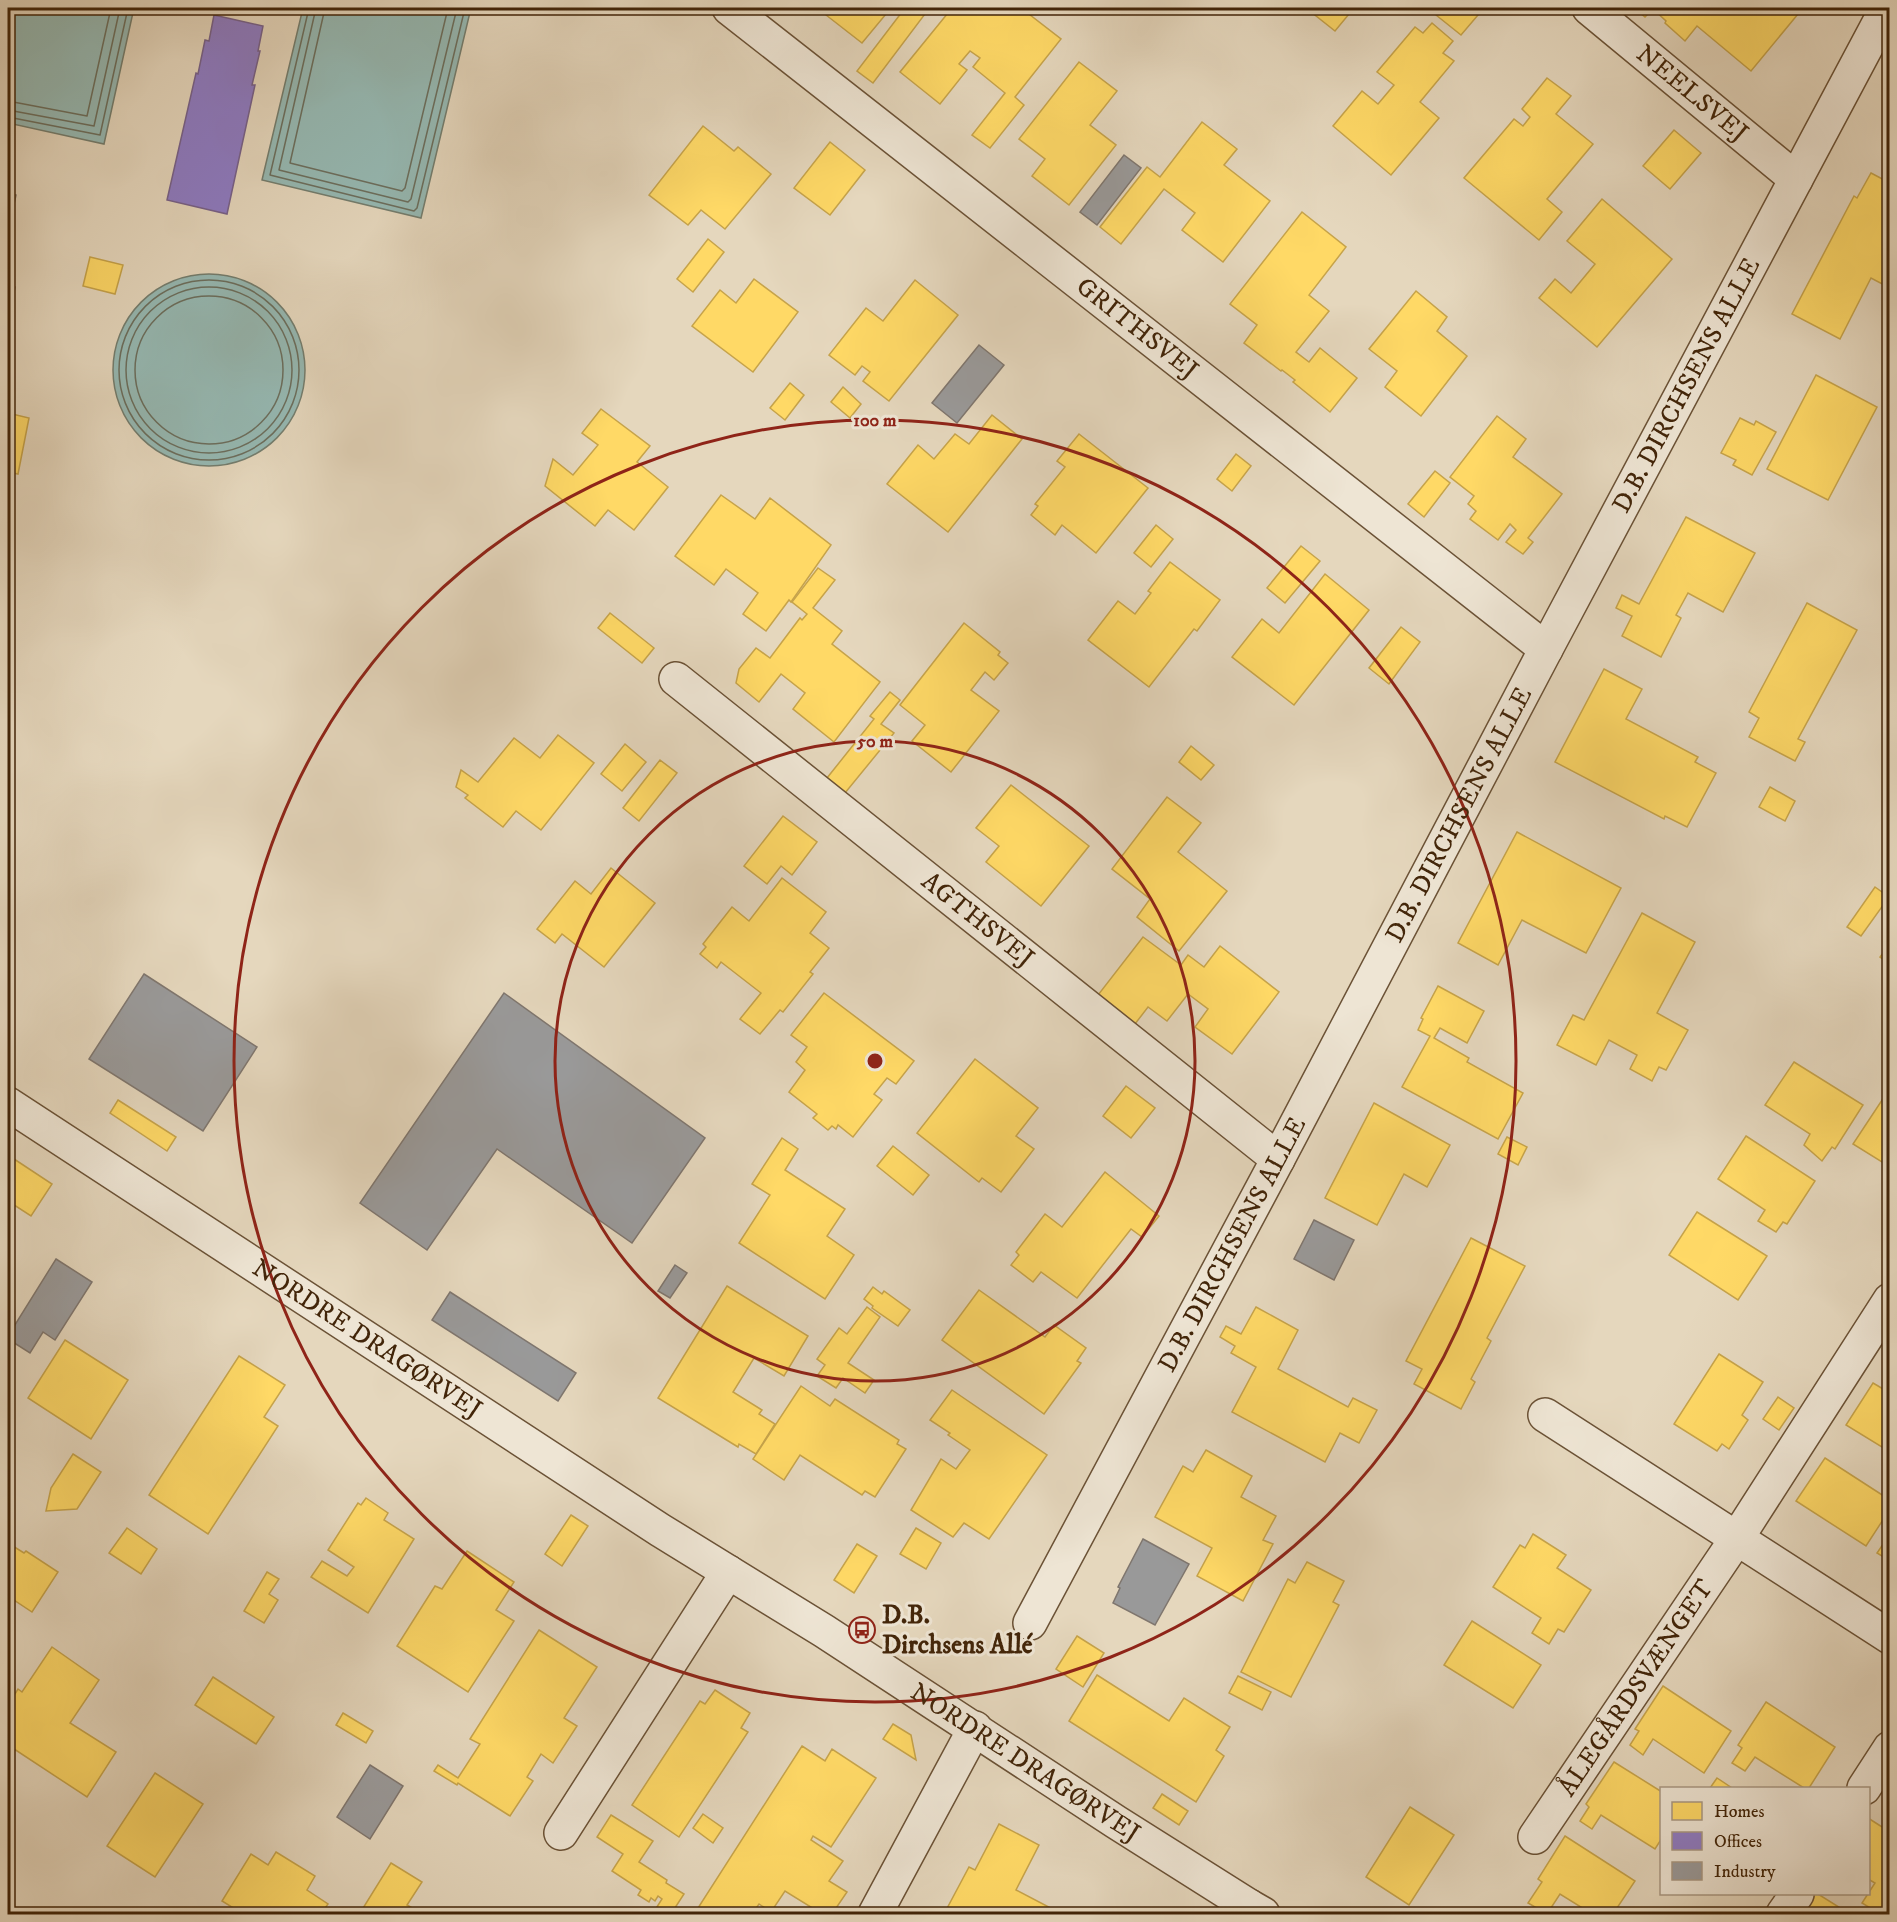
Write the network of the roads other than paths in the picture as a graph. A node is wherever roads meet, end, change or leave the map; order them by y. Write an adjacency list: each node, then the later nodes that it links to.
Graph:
1 (729, 8): 5 (street, GRITHSVEJ)
2 (1589, 8): 4 (street, NEELSVEJ)
3 (1887, 8): 4 (street, D.B. DIRCHSENS ALLE)
4 (1796, 179): 5 (street, D.B. DIRCHSENS ALLE)
5 (1546, 649): 8 (street, D.B. DIRCHSENS ALLE)
6 (676, 679): 8 (street, AGTHSVEJ)
7 (8, 1104): 12 (street, NORDRE DRAGØRVEJ)
8 (1278, 1160): 13 (street, D.B. DIRCHSENS ALLE)
9 (1890, 1300): 11 (street, ÅLEGÅRDSVÆNGET)
10 (1545, 1415): 11 (street)
11 (1737, 1538): 14 (street); 19 (street, ÅLEGÅRDSVÆNGET)
12 (728, 1572): 15 (street, NORDRE DRAGØRVEJ); 18 (street)
13 (1030, 1623)
14 (1890, 1636)
15 (975, 1728): 21 (street, NORDRE DRAGØRVEJ); 22 (street)
16 (1890, 1748): 17 (street)
17 (1865, 1787)
18 (561, 1833)
19 (1535, 1837)
20 (1796, 1895): 23 (street)
21 (1252, 1912)
22 (875, 1914)
23 (1783, 1914)

